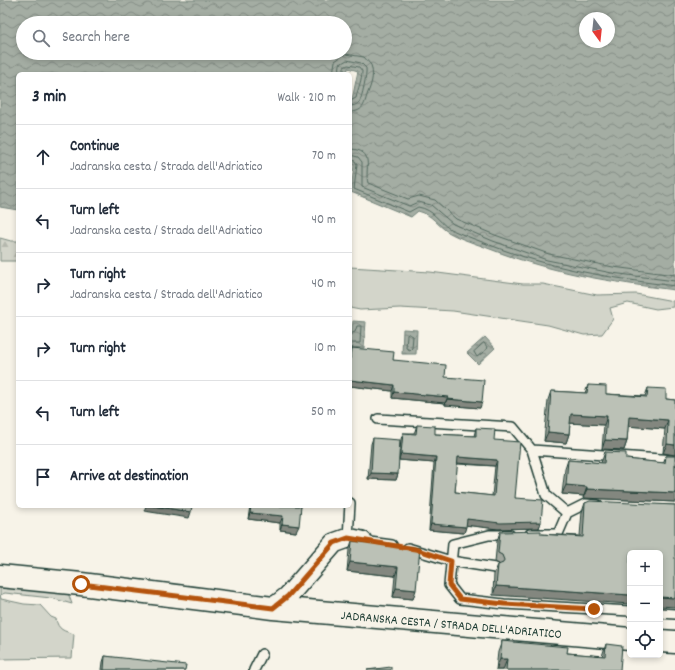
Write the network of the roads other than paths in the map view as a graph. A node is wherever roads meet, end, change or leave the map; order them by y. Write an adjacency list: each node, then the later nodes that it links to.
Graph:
1 (378, 419): 2 (lane)
2 (532, 450): 3 (lane); 6 (lane)
3 (675, 460)
4 (608, 505): 6 (lane)
5 (351, 508): 7 (lane)
6 (567, 513): 8 (lane)
7 (355, 539): 8 (lane); 11 (street)
8 (451, 561): 9 (lane); 12 (lane)
9 (495, 568)
10 (0, 576): 11 (main road, JADRANSKA CESTA / STRADA DELL'ADRIATICO)
11 (273, 608): 15 (main road, JADRANSKA CESTA / STRADA DELL'ADRIATICO)
12 (627, 611)
13 (663, 613): 14 (lane)
14 (675, 614)
15 (627, 639)
16 (663, 641): 17 (main road)
17 (675, 642)
18 (262, 654): 19 (lane)
19 (254, 670)

